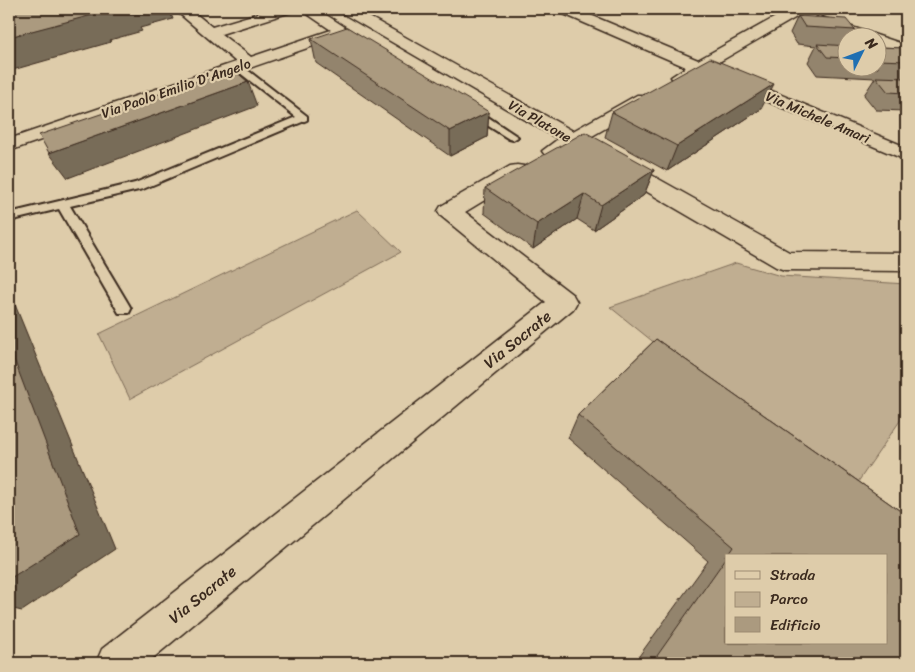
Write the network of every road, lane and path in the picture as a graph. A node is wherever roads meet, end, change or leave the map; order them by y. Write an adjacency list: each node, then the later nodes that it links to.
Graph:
1 (181, 9): 9 (street)
2 (286, 9): 9 (street)
3 (306, 9): 7 (street)
4 (348, 9): 7 (street); 17 (street, Via Platone)
5 (564, 9): 13 (street, Via Michele Amari)
6 (790, 10): 8 (street); 13 (street, Via Socrate)
7 (321, 18): 12 (street, Via Paolo Emilio D'Angelo)
8 (841, 28)
9 (210, 32): 12 (street)
10 (888, 44): 11 (street)
11 (906, 50)
12 (243, 65): 16 (street, Via Paolo Emilio D'Angelo); 19 (lane)
13 (699, 66): 17 (street, Via Socrate); 18 (street, Via Michele Amari)
14 (462, 105): 15 (lane)
15 (513, 137)
16 (11, 139)
17 (572, 140): 21 (street, Via Platone); 23 (street, Via Socrate)
18 (906, 154)
19 (62, 204): 20 (lane); 22 (lane)
20 (9, 217)
21 (906, 262)
22 (124, 309)
23 (116, 663)

